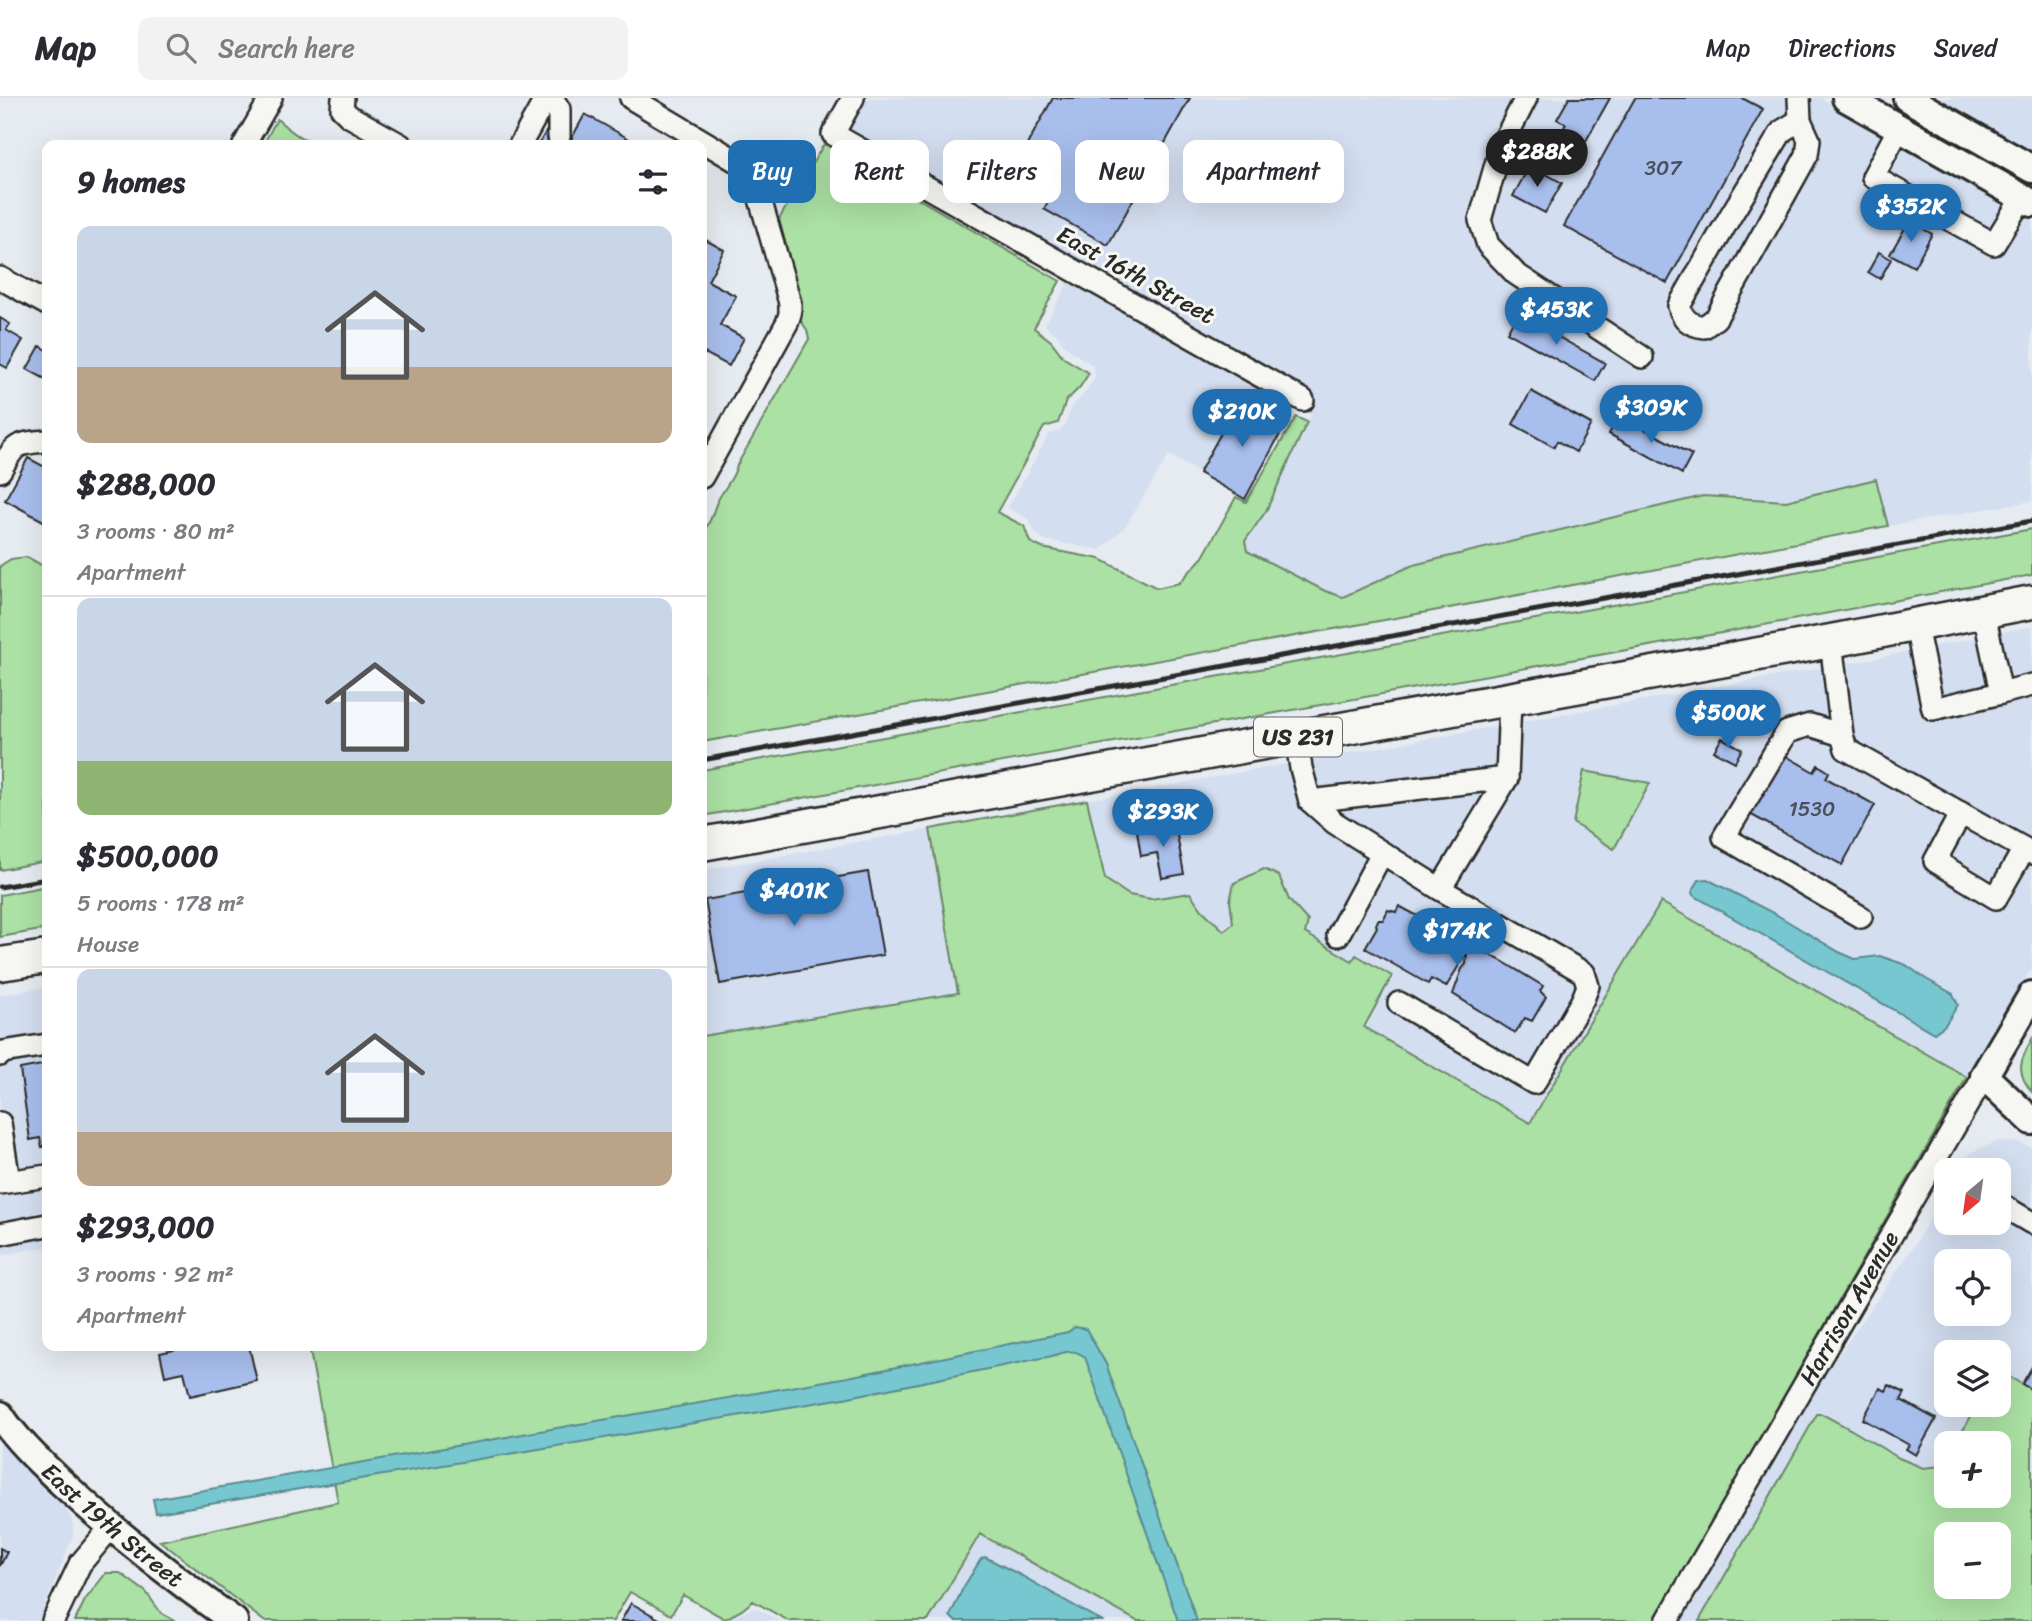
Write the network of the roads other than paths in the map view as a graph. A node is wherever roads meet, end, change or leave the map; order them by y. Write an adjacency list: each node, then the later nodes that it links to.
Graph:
1 (271, 98): 14 (street)
2 (343, 98): 15 (street)
3 (546, 98): 16 (street)
4 (552, 98): 13 (street)
5 (853, 98): 24 (street, East 16th Street)
6 (1526, 98): 23 (street)
7 (1799, 98): 11 (street)
8 (1846, 98): 12 (main road)
9 (1907, 98): 19 (main road)
10 (643, 101): 17 (street)
11 (1800, 120): 11 (street)
12 (1899, 128): 20 (main road); 20 (street)
13 (559, 136)
14 (247, 140)
15 (392, 140)
16 (523, 140)
17 (704, 140)
18 (707, 142): 26 (street)
19 (2032, 169)
20 (2029, 202)
21 (0, 278): 22 (street)
22 (42, 301)
23 (1642, 357)
24 (1303, 400)
25 (42, 442): 27 (street)
26 (707, 468)
27 (0, 471)
28 (2032, 602): 29 (highway, US 231)
29 (1984, 613): 30 (highway, US 231); 33 (street)
30 (1916, 626): 31 (highway, US 231); 33 (street)
31 (1831, 641): 34 (highway, US 231); 35 (street)
32 (2032, 685): 33 (street)
33 (2000, 693)
34 (1510, 699): 36 (highway, US 231); 37 (street)
35 (1842, 735): 39 (street); 44 (street)
36 (1296, 737): 38 (street); 40 (highway, US 231)
37 (1507, 778): 38 (street); 43 (street)
38 (1310, 802): 42 (street)
39 (1961, 813): 41 (street); 41 (street)
40 (707, 843)
41 (2028, 851)
42 (1382, 853): 43 (street); 45 (street)
43 (1440, 888): 49 (street)
44 (1861, 917)
45 (1338, 935)
46 (42, 958): 47 (highway)
47 (0, 964)
48 (2032, 995): 52 (main road, Harrison Avenue)
49 (1399, 1003)
50 (42, 1046): 51 (street)
51 (0, 1055)
52 (1984, 1076): 53 (main road); 55 (street, Harrison Avenue)
53 (2032, 1121)
54 (0, 1123): 58 (street)
55 (1944, 1158)
56 (1934, 1176): 67 (street, Harrison Avenue)
57 (42, 1177): 58 (street)
58 (5, 1182)
59 (2011, 1211): 60 (street)
60 (2032, 1223)
61 (42, 1226): 62 (street)
62 (0, 1234)
63 (0, 1415): 64 (main road, East 19th Street)
64 (111, 1527): 65 (street); 66 (main road, East 19th Street)
65 (53, 1621)
66 (234, 1621)
67 (1667, 1621)

